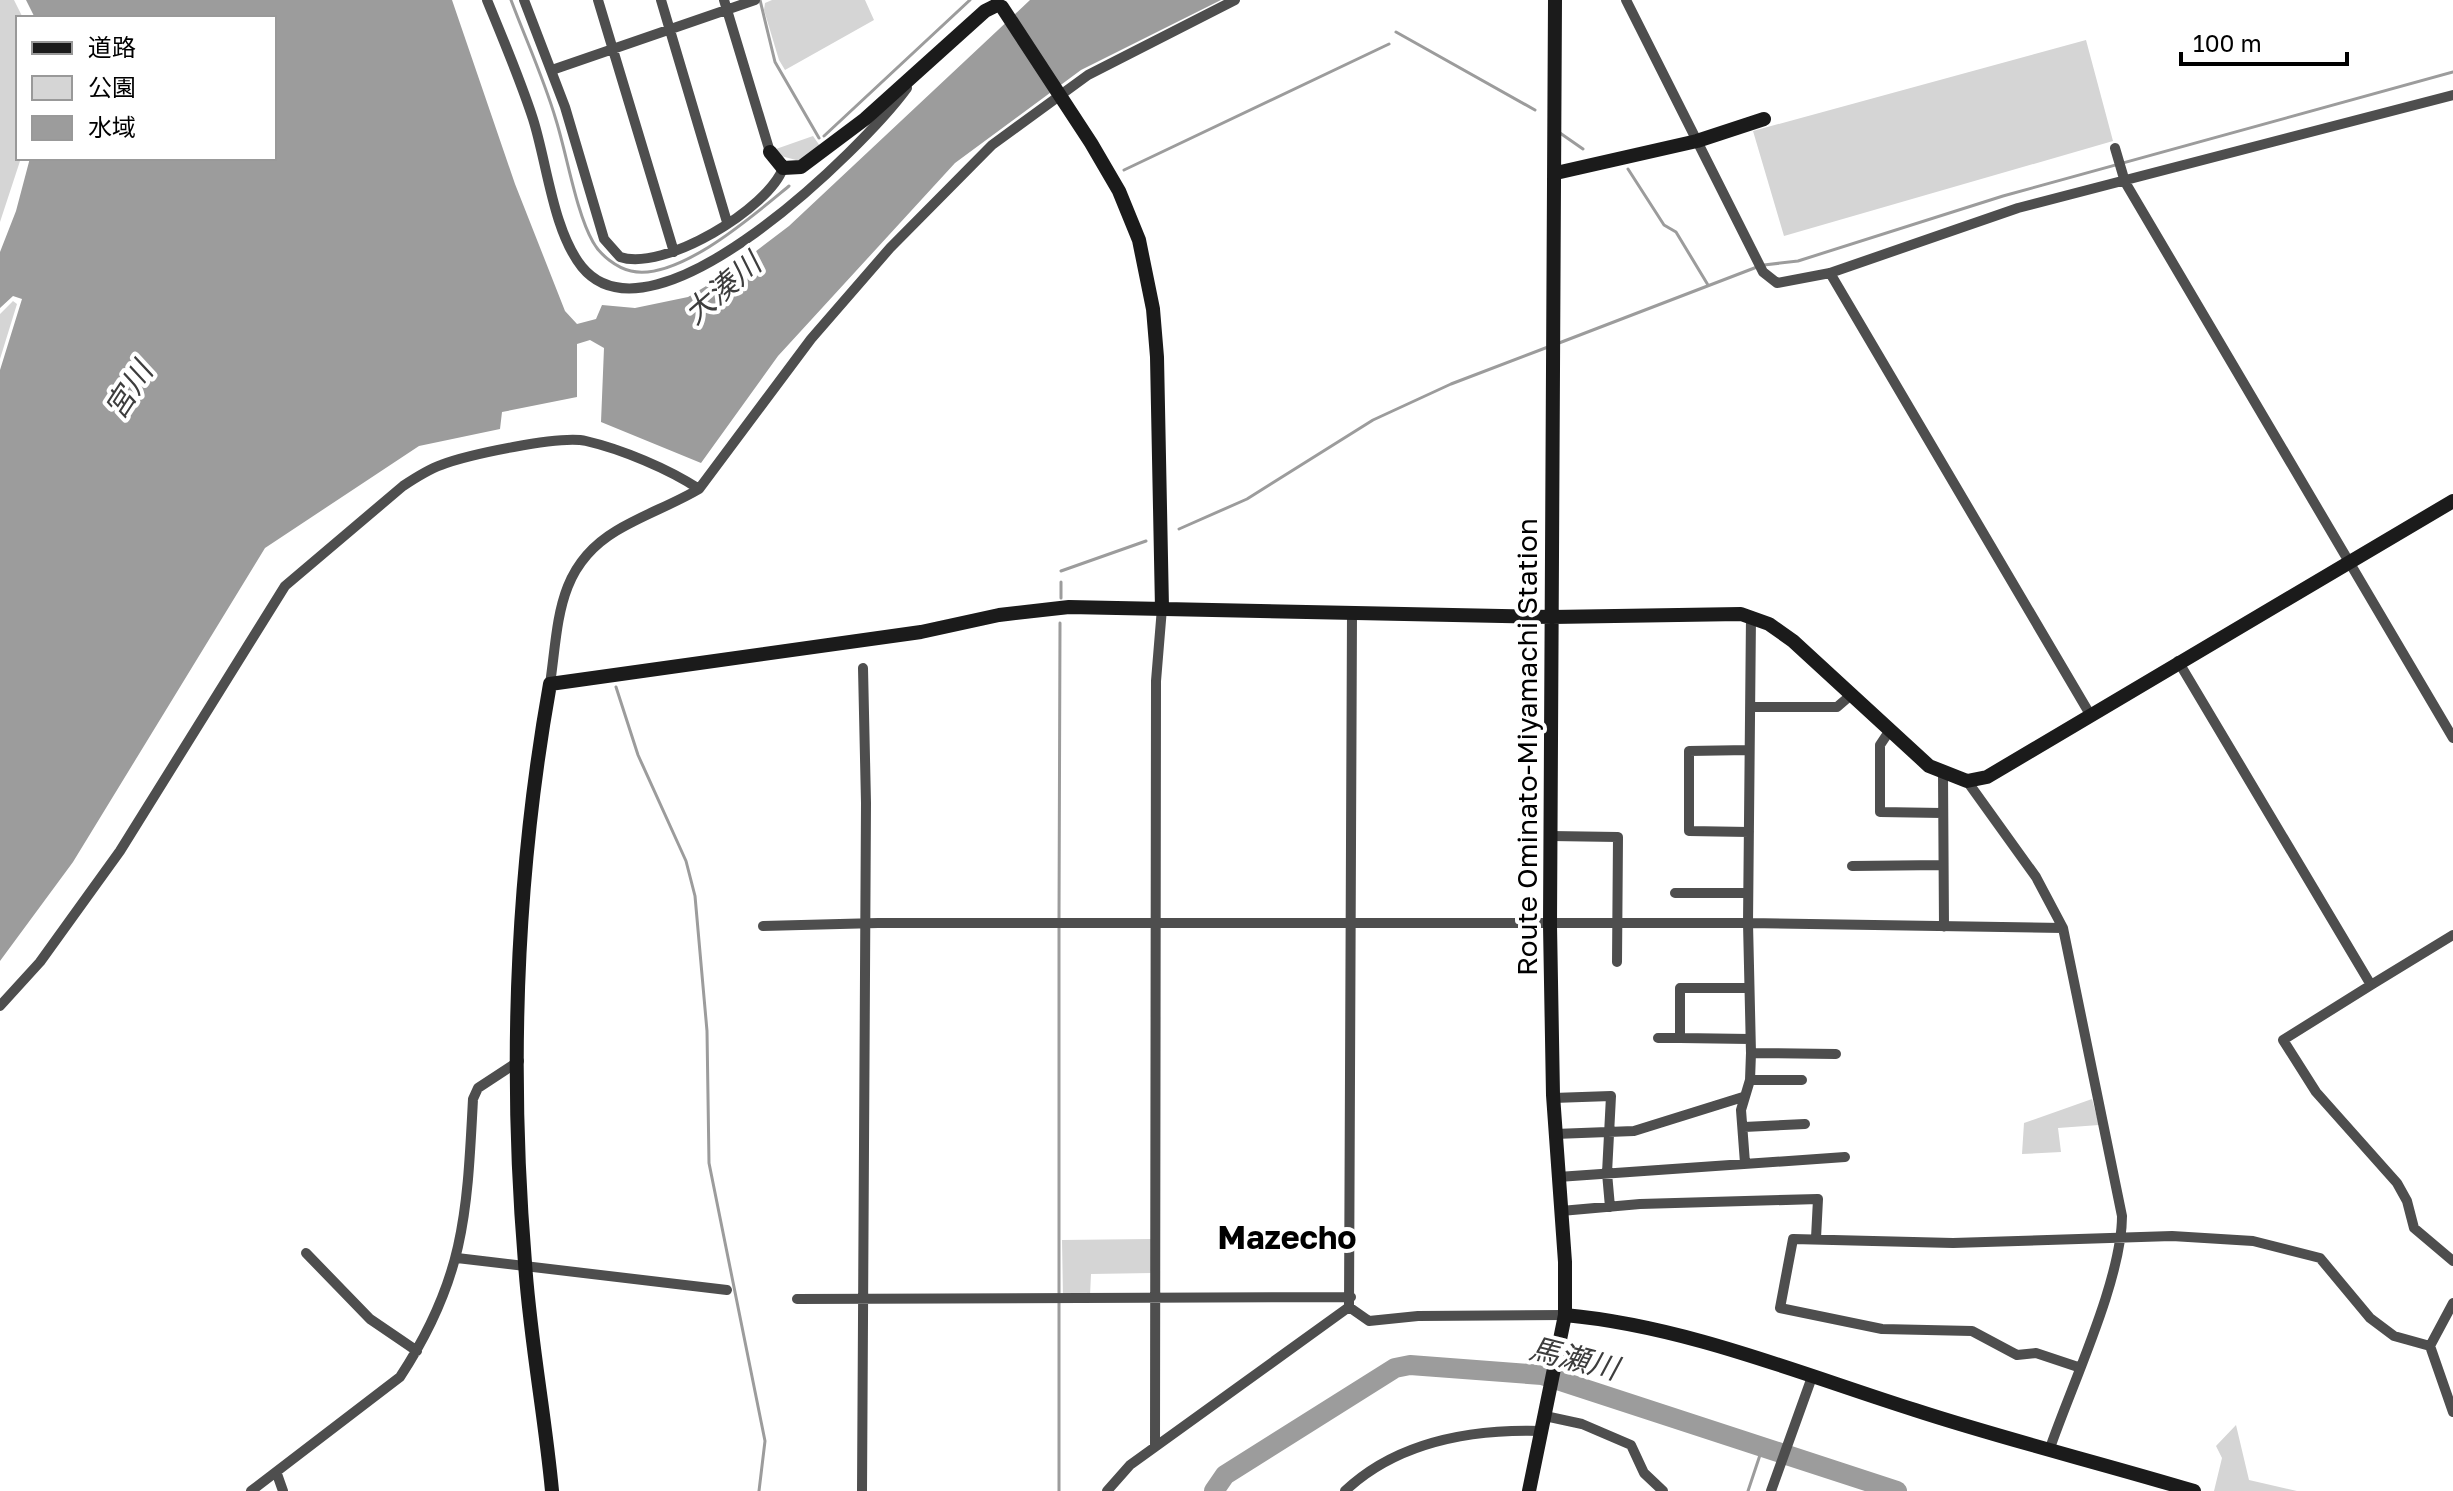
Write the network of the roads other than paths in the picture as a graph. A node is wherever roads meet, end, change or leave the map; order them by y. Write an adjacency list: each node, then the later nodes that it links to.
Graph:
1 (487, 0): 14 (street)
2 (524, 0): 13 (street)
3 (598, 0): 12 (street)
4 (661, 0): 11 (street)
5 (754, 0): 9 (street)
6 (1235, 0): 15 (street)
7 (1555, 0): 22 (street, Route Ominato-Miyamachi Station)
8 (1626, 0): 18 (street)
9 (726, 4): 11 (street); 20 (street)
10 (1001, 6): 14 (street); 15 (street)
11 (670, 28): 12 (street); 24 (street)
12 (613, 48): 13 (street); 25 (street)
13 (552, 70): 25 (street)
14 (916, 76): 21 (street)
15 (1060, 95): 27 (street); 30 (street)
16 (2453, 95): 23 (street)
17 (1764, 119): 18 (street)
18 (1697, 141): 22 (street); 26 (street)
19 (2115, 148): 23 (street)
20 (770, 152): 21 (street)
21 (783, 168): 24 (street)
22 (1556, 173): 33 (street, Route Ominato-Miyamachi Station)
23 (2125, 182): 26 (street); 29 (street)
24 (727, 222): 25 (street)
25 (674, 252)
26 (1830, 273): 39 (street)
27 (699, 489): 36 (street); 65 (street)
28 (2453, 501): 29 (street)
29 (2348, 562): 34 (street); 41 (street)
30 (1162, 608): 31 (street); 36 (street); 54 (street)
31 (1352, 612): 33 (street); 55 (street)
32 (1751, 616): 33 (street); 37 (street); 38 (street)
33 (1552, 617): 47 (street, Route Ominato-Miyamachi Station)
34 (2178, 661): 39 (street); 63 (street)
35 (863, 668): 53 (street)
36 (550, 684): 71 (street)
37 (1851, 695): 38 (street); 40 (street)
38 (1750, 707): 42 (street)
39 (2091, 716): 44 (street)
40 (1890, 730): 43 (street); 45 (street)
41 (2453, 738)
42 (1749, 750): 46 (street); 46 (street)
43 (1943, 773): 44 (street); 45 (street)
44 (1967, 781): 60 (street)
45 (1942, 813): 48 (street)
46 (1749, 832): 51 (street)
47 (1551, 836): 56 (street); 57 (street, Route Ominato-Miyamachi Station)
48 (1943, 865): 49 (street); 59 (street)
49 (1852, 866)
50 (1675, 893): 51 (street)
51 (1748, 893): 52 (street)
52 (1748, 923): 56 (street); 59 (street); 64 (street)
53 (863, 924): 54 (street); 58 (street); 93 (street)
54 (1157, 924): 55 (street); 94 (street)
55 (1353, 924): 57 (street); 96 (street)
56 (1616, 924): 57 (street); 62 (street)
57 (1550, 925): 75 (street, Route Ominato-Miyamachi Station)
58 (763, 926)
59 (1944, 927): 60 (street)
60 (2063, 928): 87 (street)
61 (2453, 935): 63 (street)
62 (1617, 962)
63 (2371, 985): 90 (street)
64 (1749, 988): 67 (street); 68 (street)
65 (0, 1006)
66 (1658, 1038): 67 (street)
67 (1680, 1038): 68 (street)
68 (1750, 1039): 69 (street)
69 (1751, 1053): 70 (street); 72 (street)
70 (1836, 1054)
71 (519, 1061): 89 (street); 91 (street)
72 (1750, 1080): 73 (street); 74 (street)
73 (1802, 1080)
74 (1743, 1097): 77 (street); 78 (street)
75 (1553, 1098): 78 (street); 79 (street, Route Ominato-Miyamachi Station)
76 (1805, 1124): 77 (street)
77 (1744, 1127): 81 (street)
78 (1608, 1131): 79 (street); 82 (street)
79 (1555, 1134): 83 (street, Route Ominato-Miyamachi Station)
80 (1845, 1157): 81 (street)
81 (1745, 1163): 82 (street)
82 (1607, 1173): 83 (street); 84 (street)
83 (1558, 1177): 85 (street, Route Ominato-Miyamachi Station)
84 (1610, 1207): 85 (street); 86 (street)
85 (1561, 1211): 98 (street, Route Ominato-Miyamachi Station)
86 (1816, 1238): 87 (street); 101 (street)
87 (2122, 1238): 99 (street); 101 (street)
88 (306, 1253): 100 (street)
89 (457, 1258): 91 (street); 100 (street)
90 (2453, 1261)
91 (525, 1264): 92 (street); 111 (street)
92 (727, 1290)
93 (861, 1298): 94 (street); 95 (street); 112 (street)
94 (1155, 1298): 96 (street); 105 (street)
95 (797, 1299)
96 (1350, 1302): 98 (street); 105 (street)
97 (2453, 1303): 99 (street)
98 (1565, 1315): 102 (street); 104 (street, Route Ominato-Miyamachi Station)
99 (2430, 1346): 103 (street)
100 (417, 1351): 107 (street)
101 (2078, 1367): 106 (street)
102 (1812, 1377): 106 (street); 108 (street)
103 (2453, 1412)
104 (1544, 1424): 114 (street); 115 (street, Route Ominato-Miyamachi Station); 116 (street)
105 (1155, 1447): 113 (street)
106 (2050, 1448): 117 (street)
107 (277, 1474): 109 (street); 110 (street)
108 (1772, 1488)
109 (251, 1491)
110 (283, 1491)
111 (552, 1491)
112 (862, 1491)
113 (1107, 1491)
114 (1345, 1491)
115 (1529, 1491)
116 (1663, 1491)
117 (2194, 1491)

